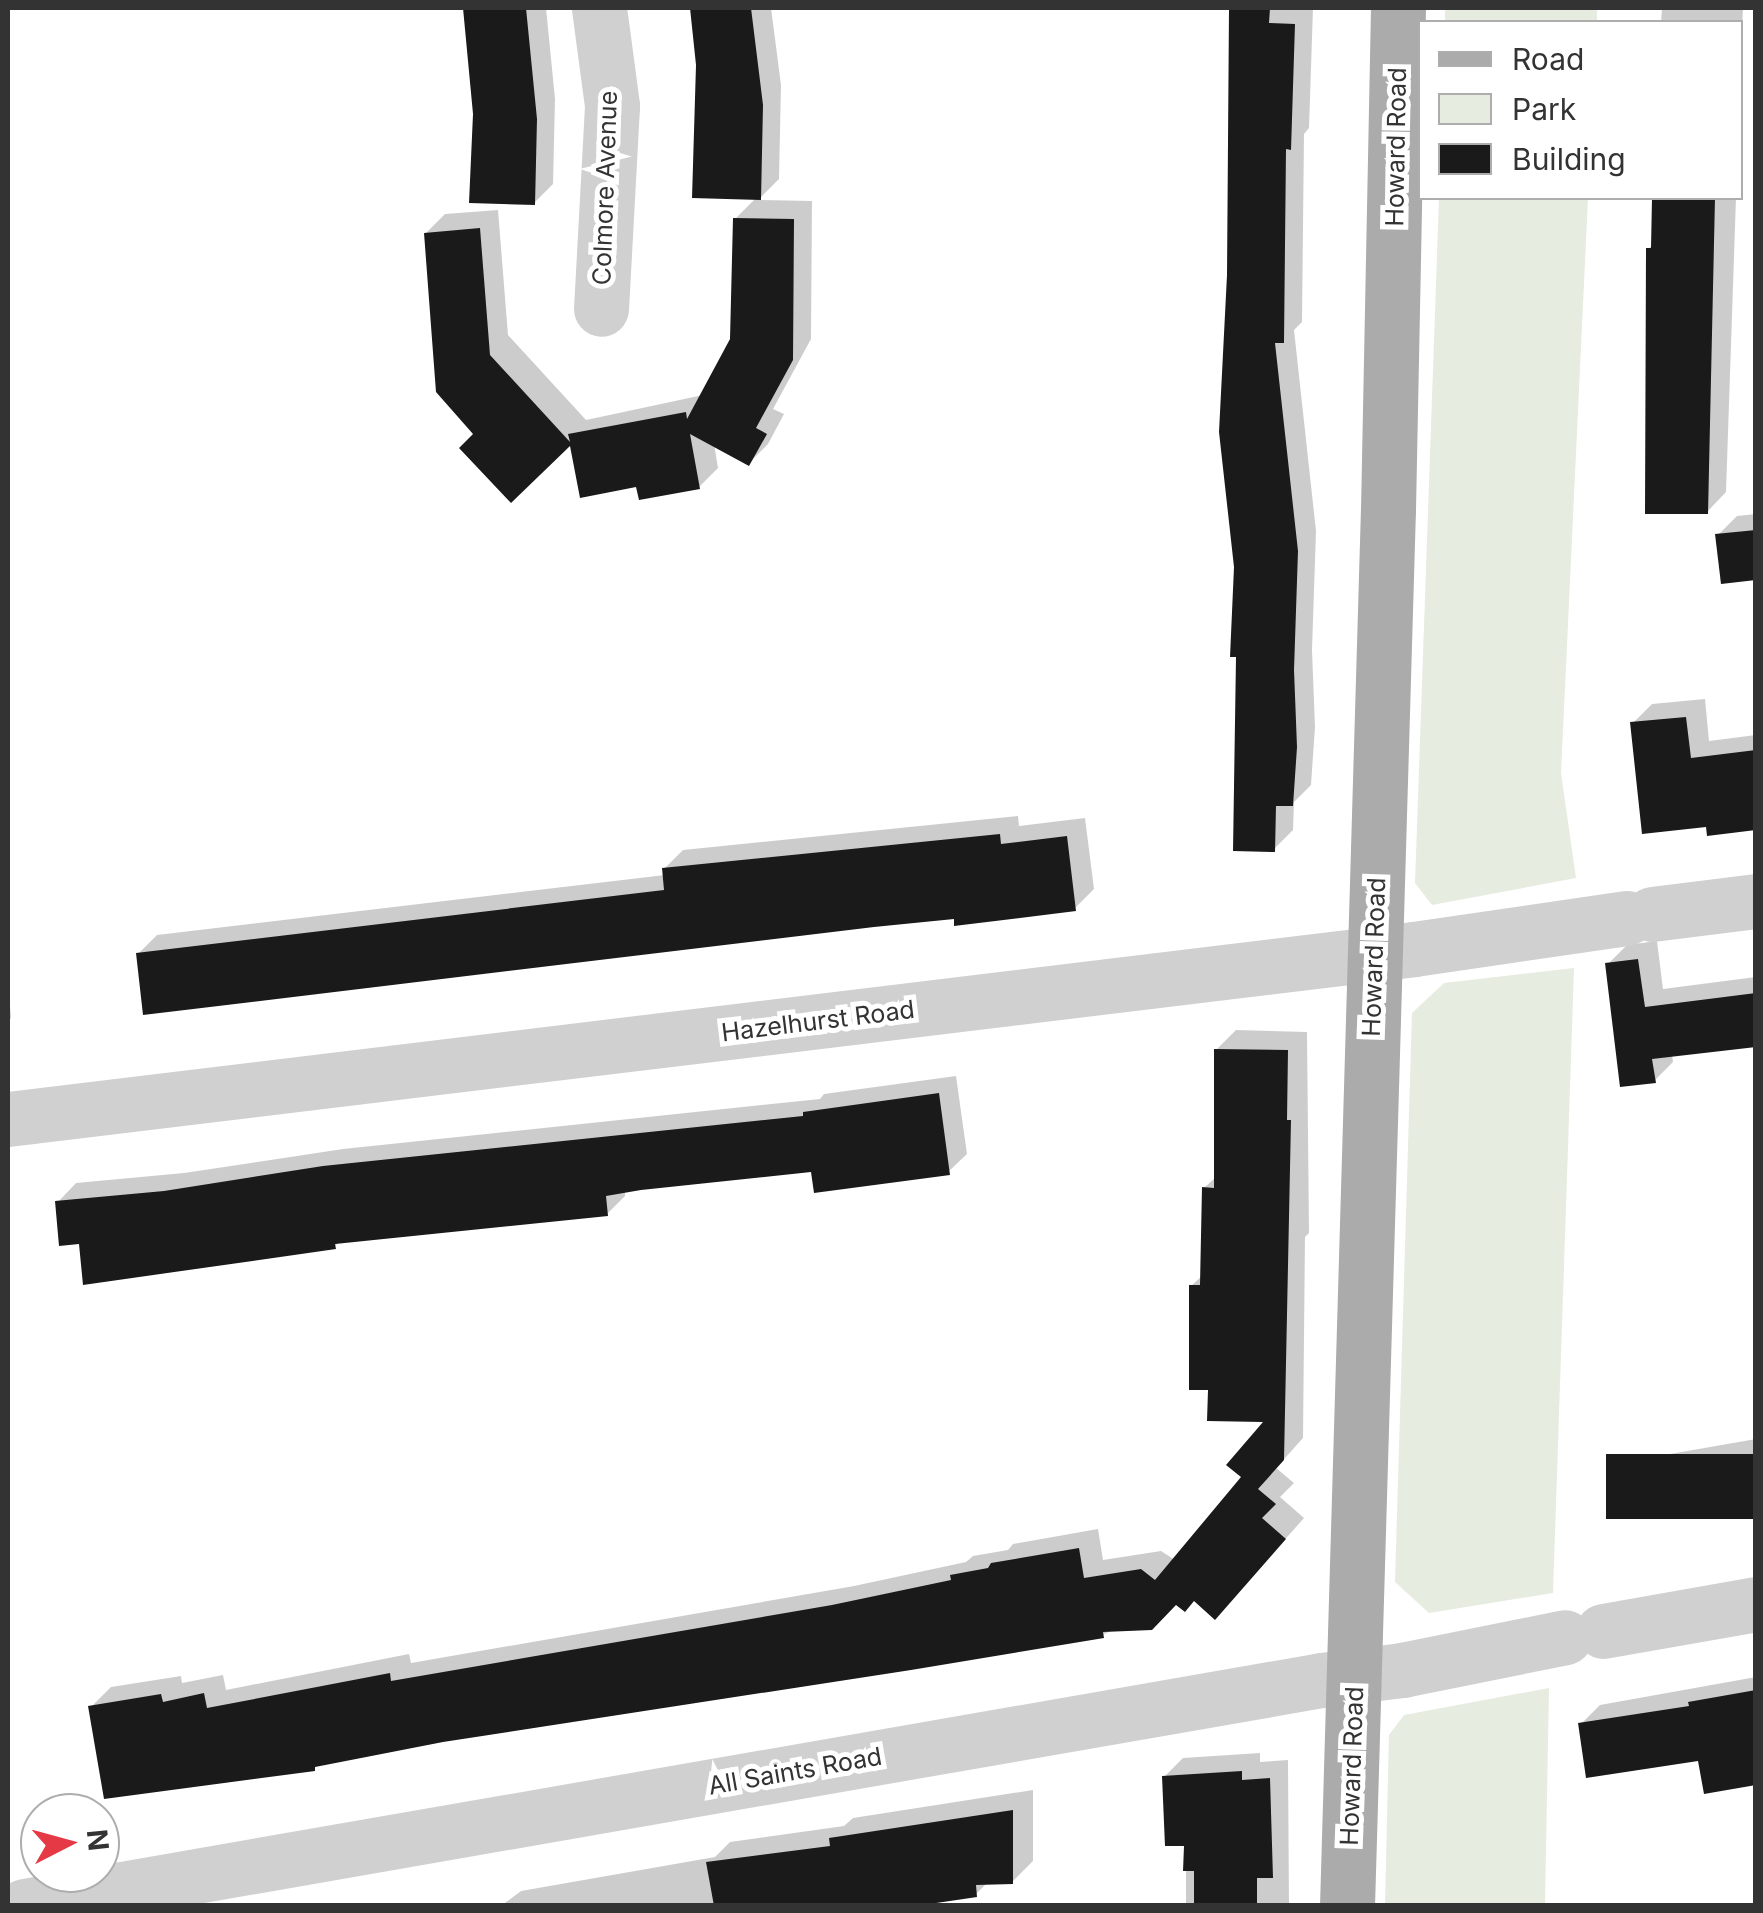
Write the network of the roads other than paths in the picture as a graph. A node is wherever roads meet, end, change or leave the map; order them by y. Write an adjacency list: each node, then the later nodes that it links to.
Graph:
1 (600, 8): 3 (street, Colmore Avenue)
2 (1398, 8): 5 (main road, Howard Road)
3 (601, 310)
4 (1756, 901): 5 (street, Hazelhurst Road)
5 (1374, 953): 6 (street, Hazelhurst Road); 8 (main road, Howard Road)
6 (8, 1119)
7 (1756, 1604): 8 (street, All Saints Road)
8 (1354, 1675): 9 (street, All Saints Road); 10 (main road, Howard Road)
9 (24, 1906)
10 (1347, 1906)

